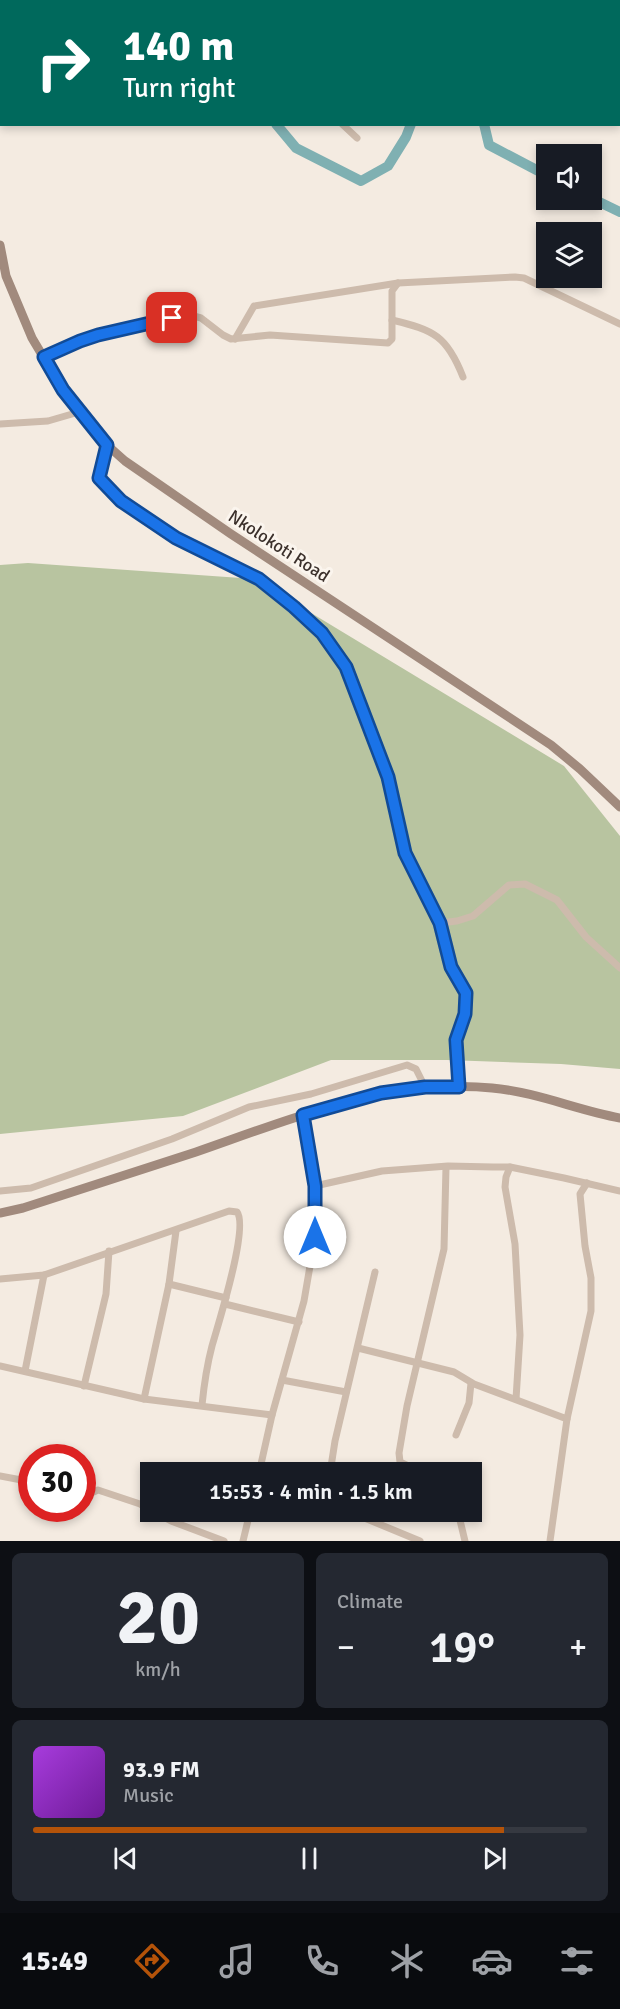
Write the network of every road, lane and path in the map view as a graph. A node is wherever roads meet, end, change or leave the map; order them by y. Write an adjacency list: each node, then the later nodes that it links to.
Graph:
1 (344, 126): 2 (street)
2 (357, 138)
3 (0, 245): 8 (main road, Nkolokoti Road)
4 (398, 283): 5 (street); 6 (street); 7 (street)
5 (392, 320): 7 (street); 9 (street)
6 (620, 324)
7 (235, 339): 8 (street)
8 (44, 357): 10 (main road, Nkolokoti Road)
9 (463, 377)
10 (79, 412): 11 (street); 12 (main road, Nkolokoti Road)
11 (0, 424)
12 (107, 445): 13 (main road, Nkolokoti Road); 14 (street)
13 (620, 807)
14 (440, 923): 15 (street); 17 (street)
15 (620, 968)
16 (425, 1087): 17 (main road); 18 (main road); 24 (street)
17 (459, 1087): 19 (main road)
18 (303, 1115): 23 (street); 26 (main road)
19 (620, 1118)
20 (446, 1167): 21 (street); 23 (street); 36 (street)
21 (510, 1167): 22 (street); 44 (street)
22 (586, 1183): 25 (street); 47 (street)
23 (315, 1186): 34 (street)
24 (0, 1191)
25 (620, 1191)
26 (0, 1213)
27 (176, 1231): 28 (street); 32 (street); 33 (street)
28 (109, 1251): 30 (street); 41 (street)
29 (375, 1272): 35 (street)
30 (44, 1275): 31 (street); 38 (street)
31 (0, 1279)
32 (169, 1284): 33 (street); 43 (street)
33 (225, 1301): 34 (street); 45 (street)
34 (299, 1322): 39 (street)
35 (358, 1348): 36 (street); 42 (street)
36 (418, 1362): 40 (street); 51 (street)
37 (0, 1366): 38 (street)
38 (25, 1371): 41 (street)
39 (282, 1380): 42 (street); 46 (street)
40 (471, 1383): 44 (street); 48 (street)
41 (84, 1386): 43 (street)
42 (346, 1392): 50 (street)
43 (144, 1399): 45 (street)
44 (516, 1399): 47 (street)
45 (202, 1405): 46 (street)
46 (272, 1415): 49 (street)
47 (567, 1419): 64 (street)
48 (456, 1435)
49 (261, 1462)
50 (332, 1462)
51 (400, 1462)
52 (0, 1476): 53 (street)
53 (18, 1479)
54 (96, 1491): 55 (street)
55 (140, 1504)
56 (174, 1522): 60 (street)
57 (248, 1522): 61 (street)
58 (374, 1522): 62 (street)
59 (460, 1522): 63 (street)
60 (224, 1541)
61 (243, 1541)
62 (420, 1541)
63 (465, 1541)
64 (550, 1541)

